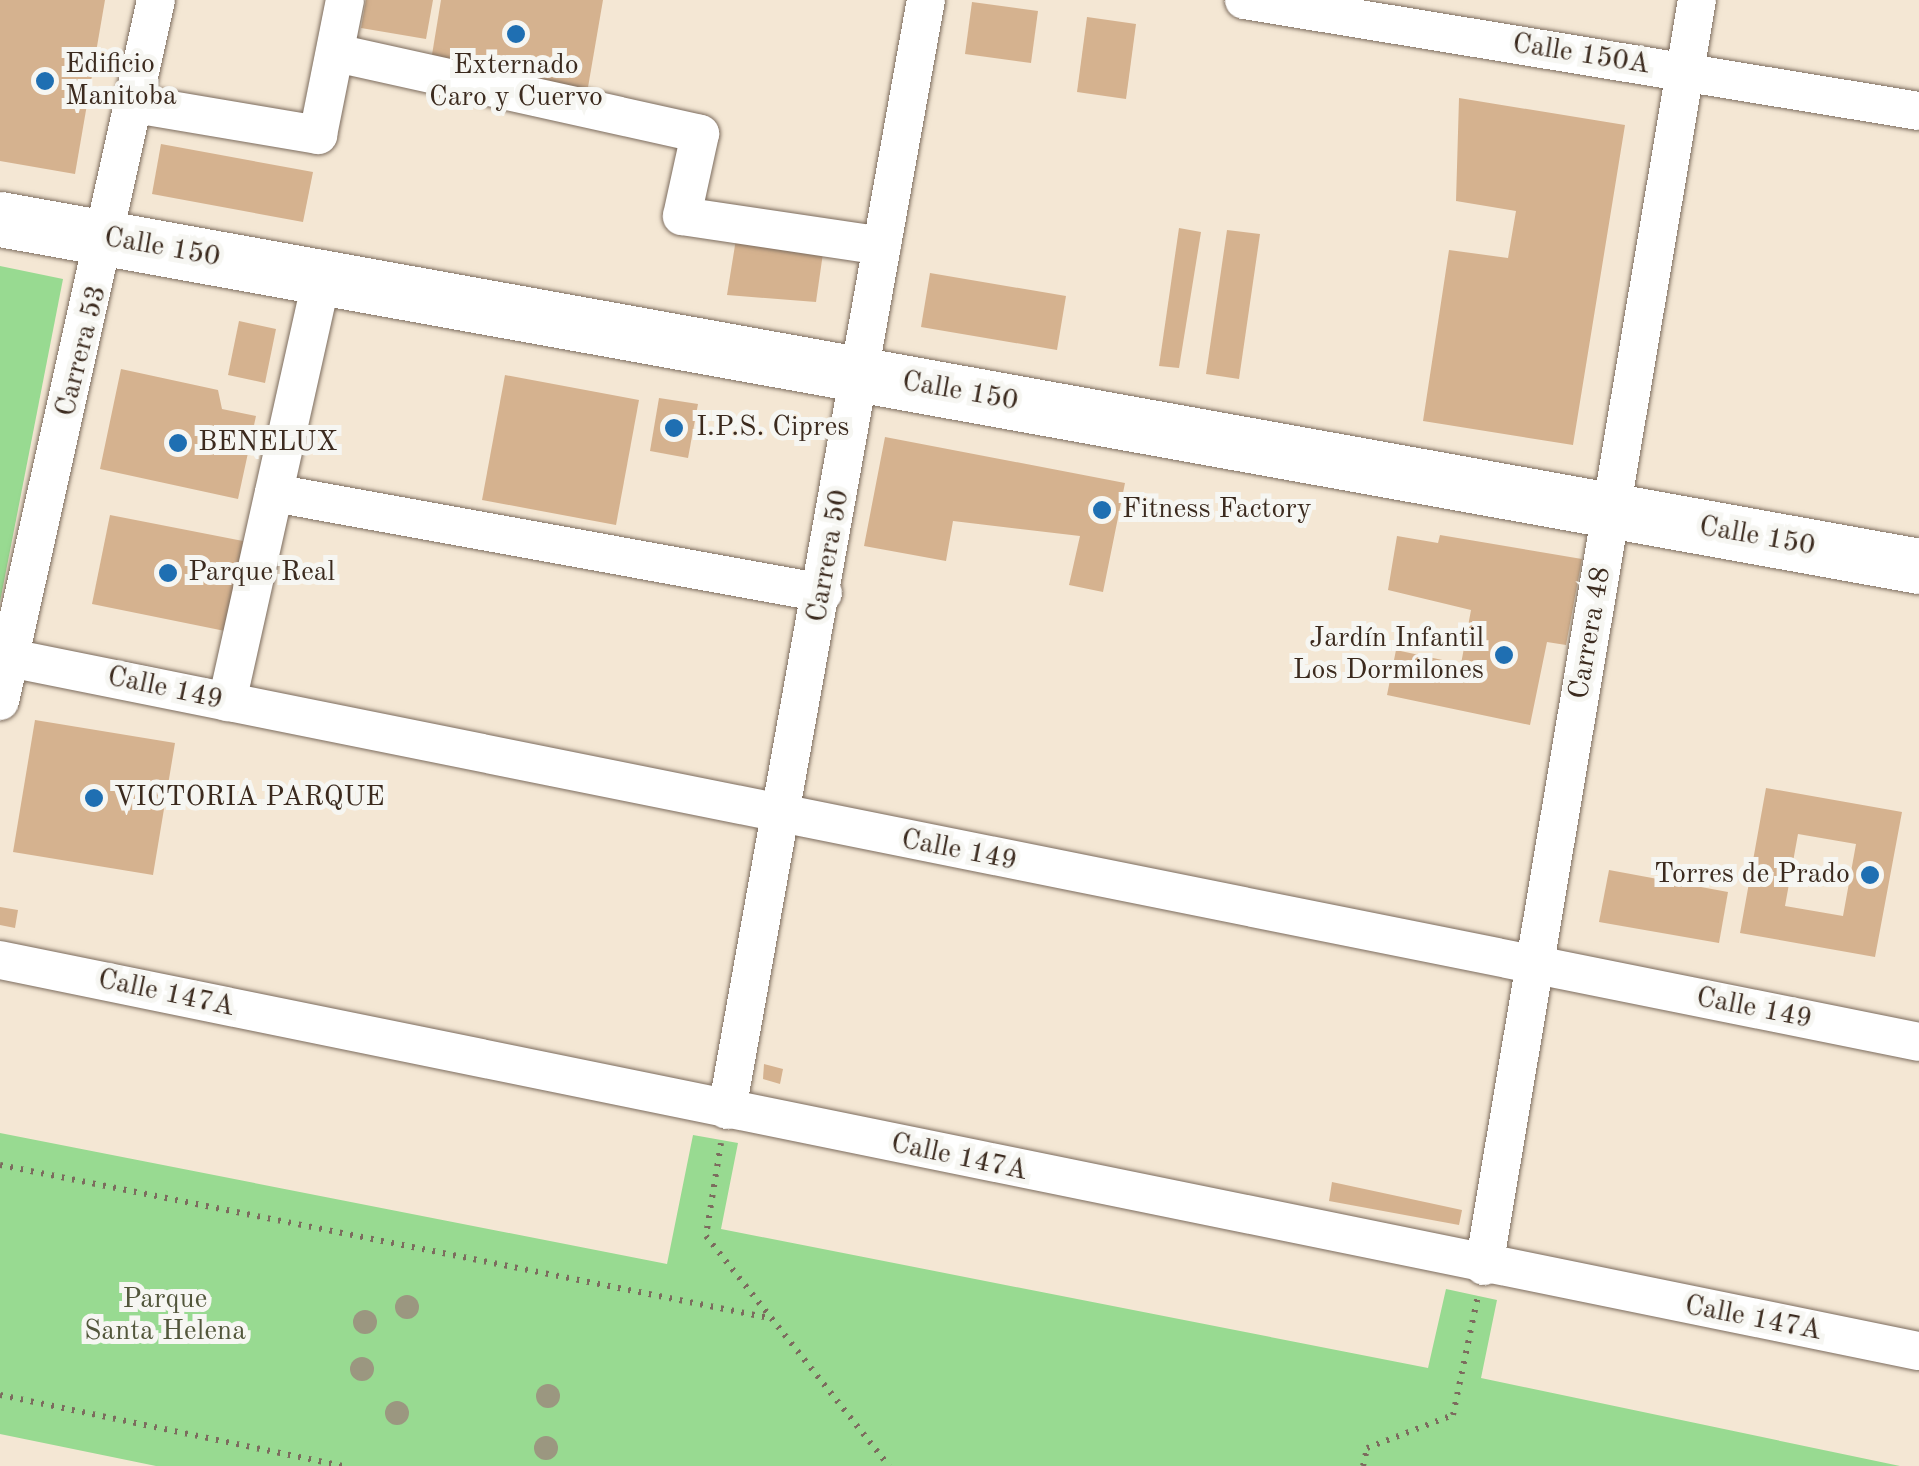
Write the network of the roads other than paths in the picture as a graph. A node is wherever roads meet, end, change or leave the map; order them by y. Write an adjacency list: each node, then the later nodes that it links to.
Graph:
1 (156, 0): 8 (street, Carrera 53)
2 (346, 0): 6 (street)
3 (926, 0): 12 (street, Carrera 50)
4 (1244, 0): 7 (street, Calle 150A)
5 (1697, 0): 7 (street, Carrera 48)
6 (336, 54): 8 (street); 12 (street)
7 (1685, 72): 9 (street, Calle 150A); 16 (street, Carrera 48)
8 (135, 104): 11 (street, Carrera 53)
9 (1919, 111)
10 (0, 219): 11 (street, Calle 150)
11 (110, 239): 13 (street, Calle 150); 19 (street, Carrera 53)
12 (882, 246): 14 (street, Carrera 50)
13 (322, 278): 14 (street, Calle 150); 15 (street)
14 (860, 374): 16 (street, Calle 150); 18 (street, Carrera 50)
15 (274, 493): 18 (street); 21 (street)
16 (1611, 511): 17 (street, Calle 150); 24 (street, Carrera 48)
17 (1919, 566)
18 (823, 593): 22 (street, Carrera 50)
19 (4, 656): 20 (street, Carrera 53); 21 (street, Calle 149)
20 (0, 701)
21 (227, 702): 22 (street, Calle 149)
22 (784, 816): 24 (street, Calle 149); 26 (street, Carrera 50)
23 (0, 960): 26 (street, Calle 147A)
24 (1534, 965): 25 (street, Calle 149); 27 (street, Carrera 48)
25 (1919, 1042)
26 (727, 1110): 27 (street, Calle 147A)
27 (1484, 1266): 28 (street, Calle 147A)
28 (1919, 1351)

